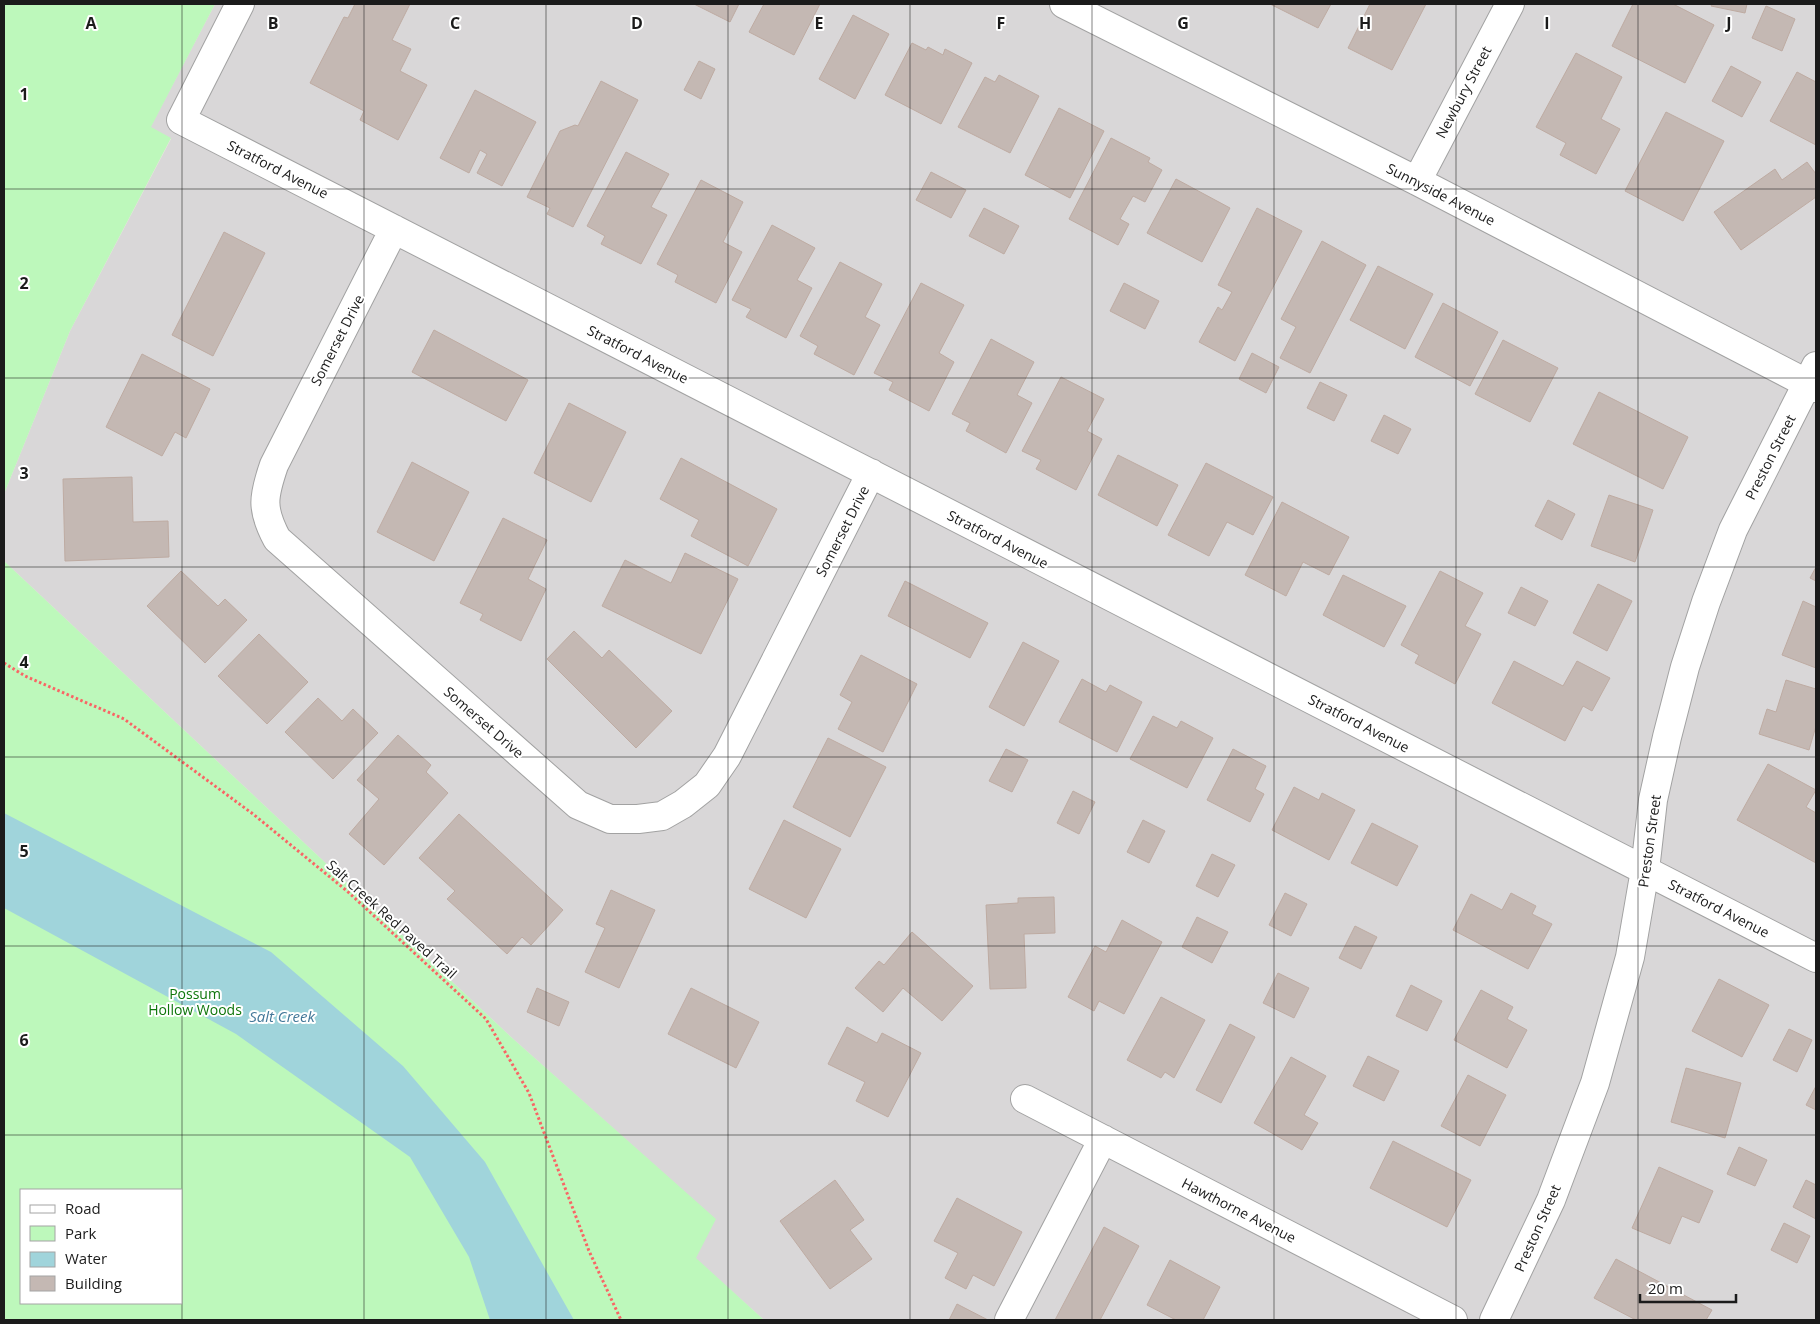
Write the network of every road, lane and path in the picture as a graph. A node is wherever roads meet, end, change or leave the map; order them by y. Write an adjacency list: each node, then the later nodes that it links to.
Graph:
1 (240, 4): 5 (street, Stratford Avenue)
2 (1064, 4): 4 (street, Sunnyside Avenue)
3 (1510, 4): 4 (street, Newbury Street)
4 (1417, 181): 6 (street, Sunnyside Avenue)
5 (394, 229): 7 (street, Stratford Avenue); 7 (street, Somerset Drive)
6 (1813, 379): 9 (street, Preston Street)
7 (871, 473): 9 (street, Stratford Avenue)
8 (4, 663): 13 (path, Salt Creek Red Paved Trail)
9 (1645, 870): 10 (street, Stratford Avenue); 16 (street, Preston Street)
10 (1816, 958)
11 (1025, 1100): 12 (street, Hawthorne Avenue)
12 (1104, 1139): 14 (street); 15 (street, Hawthorne Avenue)
13 (621, 1320)
14 (1009, 1320)
15 (1453, 1320)
16 (1494, 1320)

